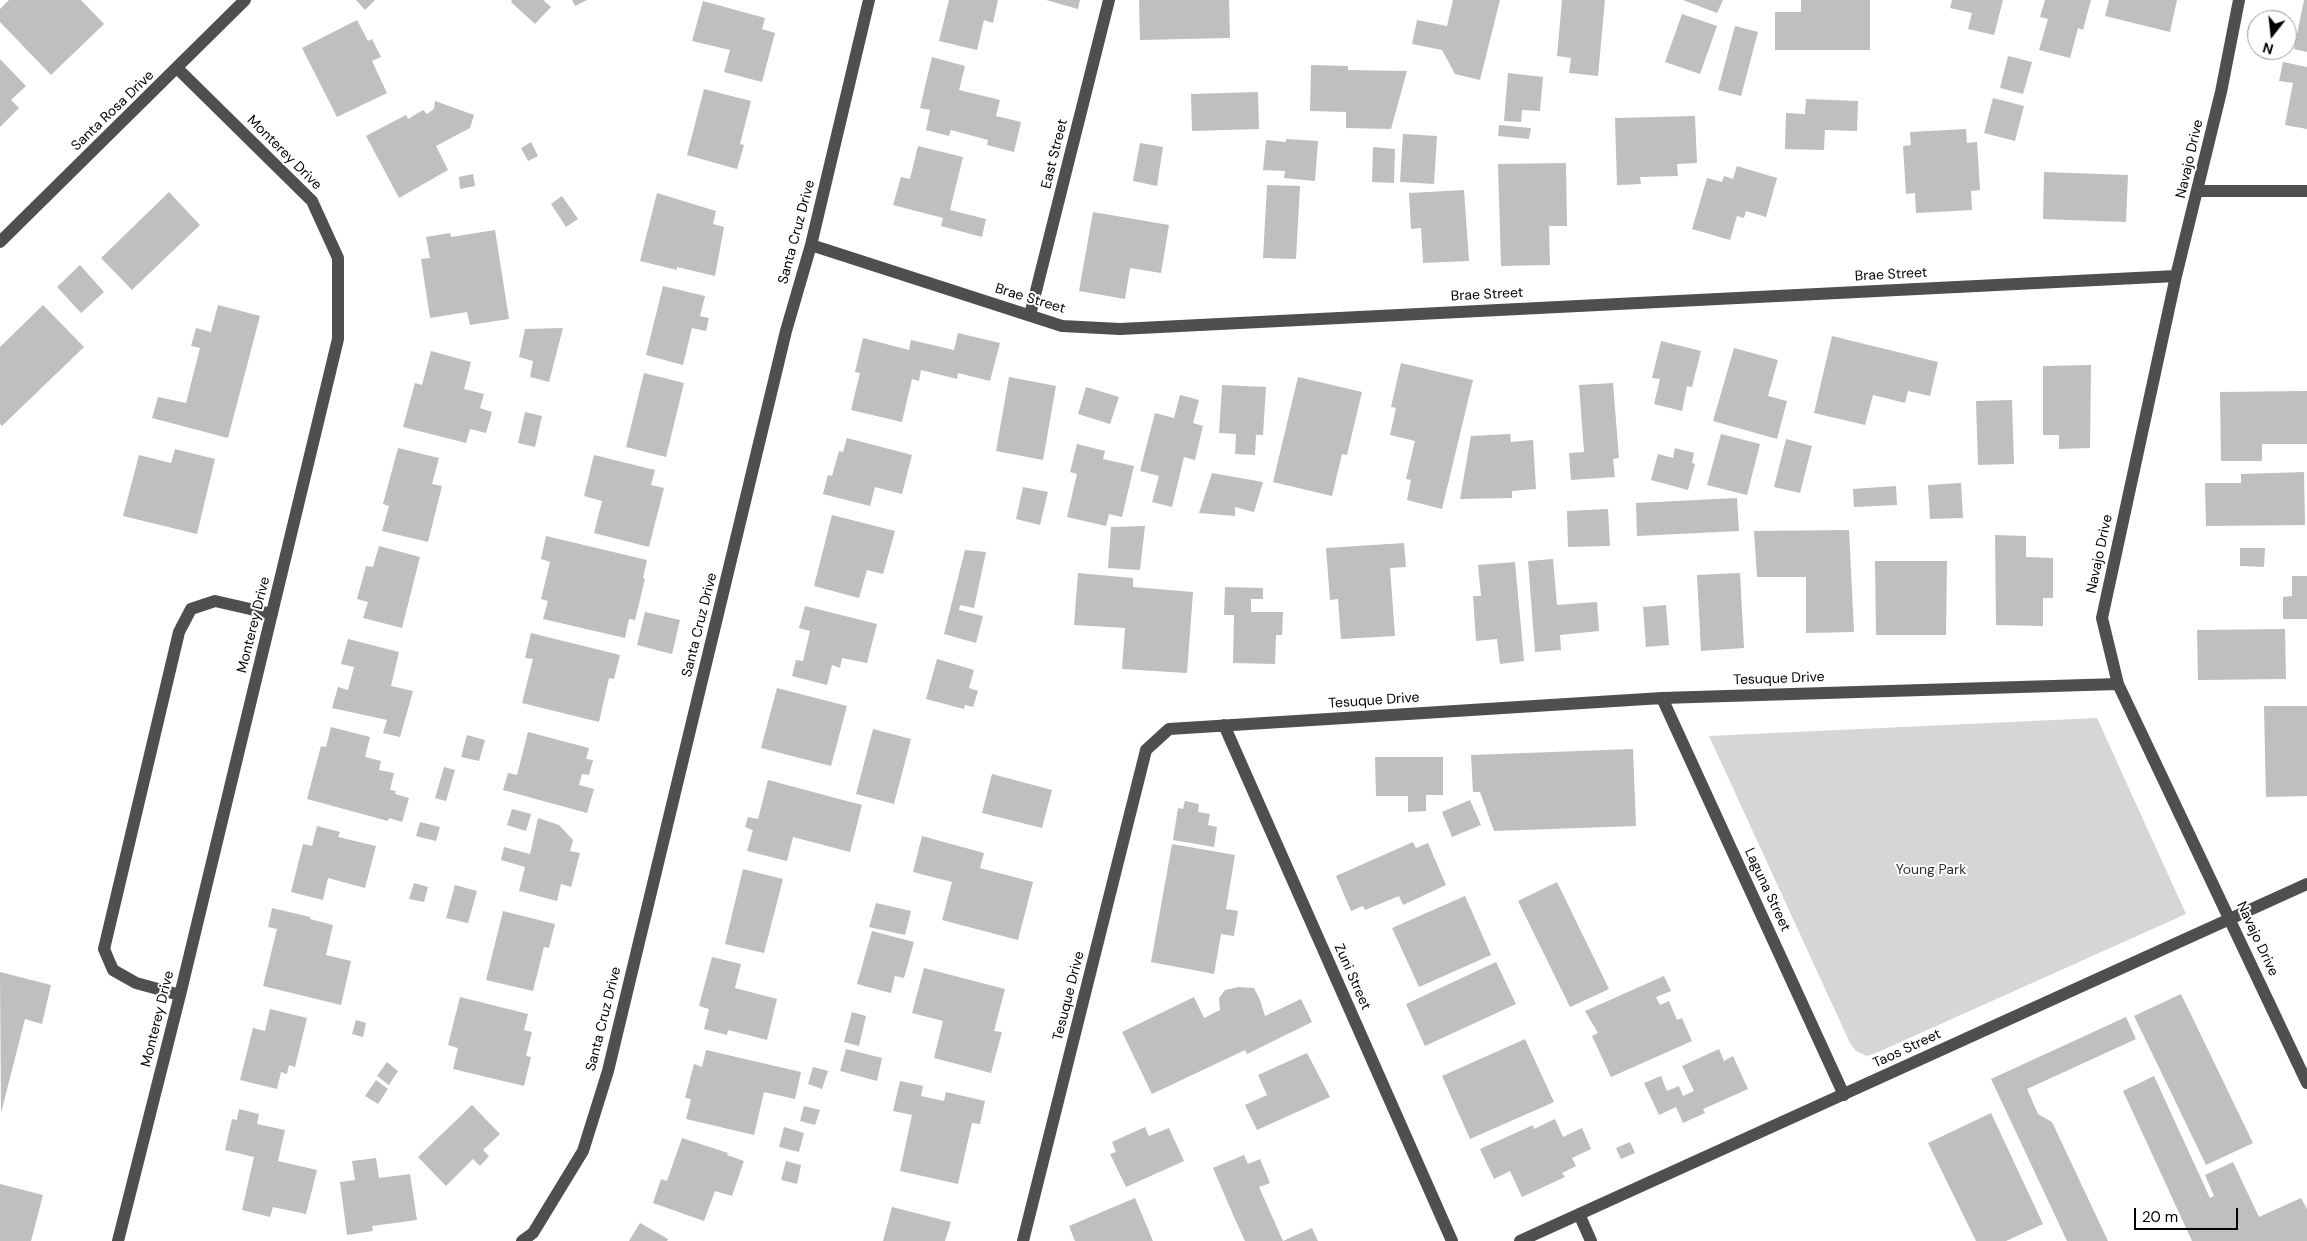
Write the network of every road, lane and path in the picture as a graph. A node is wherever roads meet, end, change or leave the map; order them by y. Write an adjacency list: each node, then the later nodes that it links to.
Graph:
1 (245, 0): 5 (street, Santa Rosa Drive)
2 (869, 0): 9 (street, Santa Cruz Drive)
3 (1109, 0): 11 (street, East Street)
4 (2239, 0): 6 (street, Navajo Drive)
5 (177, 68): 8 (street, Santa Rosa Drive); 12 (street, Monterey Drive)
6 (2198, 191): 7 (street); 10 (street, Navajo Drive)
7 (2307, 191)
8 (0, 242)
9 (811, 245): 11 (street, Brae Street); 23 (street, Santa Cruz Drive)
10 (2176, 276): 11 (street, Brae Street); 13 (street, Navajo Drive)
11 (1030, 315)
12 (272, 614): 18 (street, Monterey Drive); 18 (street)
13 (2118, 684): 14 (street, Tesuque Drive); 17 (street, Navajo Drive)
14 (1662, 698): 15 (street, Tesuque Drive); 20 (street, Laguna Street)
15 (1224, 725): 24 (street, Tesuque Drive); 25 (street, Zuni Street)
16 (2307, 884): 17 (street, Taos Street)
17 (2231, 918): 19 (street, Navajo Drive); 20 (street, Taos Street)
18 (180, 995): 22 (street, Monterey Drive)
19 (2307, 1083)
20 (1844, 1095): 21 (street, Taos Street)
21 (1579, 1214): 26 (street, Taos Street); 27 (street)
22 (118, 1241)
23 (522, 1241)
24 (1023, 1241)
25 (1452, 1241)
26 (1520, 1241)
27 (1591, 1241)

